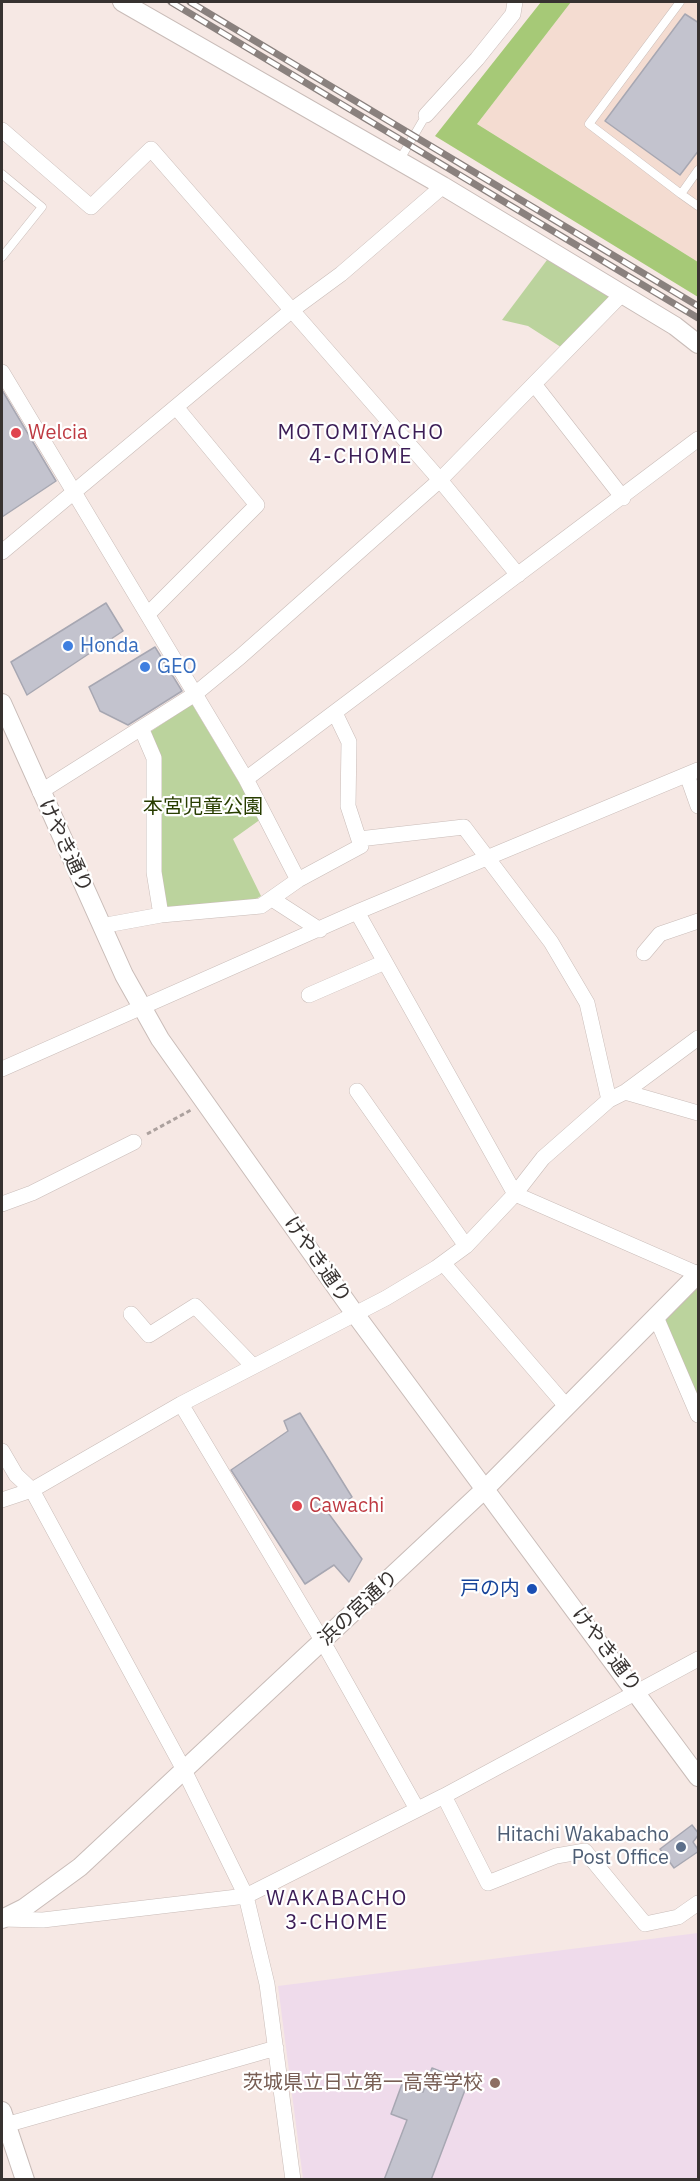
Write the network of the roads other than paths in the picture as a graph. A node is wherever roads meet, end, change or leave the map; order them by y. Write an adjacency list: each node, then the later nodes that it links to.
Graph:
1 (122, 2): 6 (street)
2 (515, 2): 4 (street)
3 (680, 2): 10 (lane)
4 (426, 115): 6 (lane)
5 (2, 130): 14 (street)
6 (399, 161): 9 (street)
7 (699, 170): 10 (lane)
8 (2, 174): 12 (lane)
9 (443, 186): 13 (street); 14 (street)
10 (681, 194): 11 (lane)
11 (699, 206)
12 (2, 257)
13 (622, 294): 15 (street); 17 (street)
14 (292, 310): 18 (street); 20 (street)
15 (699, 344)
16 (2, 372): 21 (street)
17 (534, 384): 20 (street); 22 (street)
18 (177, 407): 21 (street); 25 (street)
19 (699, 439): 22 (street)
20 (440, 480): 24 (street); 26 (street)
21 (73, 494): 23 (street); 25 (street)
22 (623, 498): 24 (street)
23 (2, 552)
24 (518, 575): 28 (street)
25 (149, 614): 26 (street)
26 (195, 694): 29 (street); 31 (street)
27 (2, 703): 32 (street, けやき通り)
28 (334, 713): 31 (street); 34 (street)
29 (142, 730): 32 (street); 39 (street)
30 (693, 773): 33 (street); 35 (street)
31 (246, 779): 36 (street)
32 (40, 792): 41 (street, けやき通り)
33 (699, 806)
34 (359, 839): 35 (street); 36 (street)
35 (488, 858): 38 (street); 51 (street)
36 (298, 880): 37 (street)
37 (272, 899): 39 (street); 42 (street)
38 (357, 912): 42 (street); 44 (street)
39 (160, 915): 41 (street)
40 (699, 921): 43 (street)
41 (101, 926): 46 (street, けやき通り)
42 (320, 930): 46 (street)
43 (644, 952)
44 (385, 962): 45 (street); 54 (street)
45 (309, 995)
46 (142, 1009): 48 (street); 60 (street, けやき通り)
47 (699, 1038): 50 (street)
48 (2, 1069)
49 (357, 1090): 56 (street)
50 (626, 1092): 51 (street); 52 (street)
51 (609, 1100): 54 (street)
52 (699, 1113)
53 (134, 1142): 55 (street)
54 (515, 1194): 56 (street); 58 (street)
55 (2, 1204)
56 (466, 1246): 57 (street)
57 (443, 1263): 60 (street); 64 (street)
58 (699, 1274): 61 (street, 浜の宮通り)
59 (131, 1314): 62 (street)
60 (355, 1314): 62 (street); 67 (street, けやき通り)
61 (656, 1317): 64 (street, 浜の宮通り); 65 (street)
62 (253, 1366): 63 (street)
63 (181, 1404): 68 (street); 70 (street)
64 (566, 1406): 67 (street, 浜の宮通り)
65 (699, 1414)
66 (2, 1451): 68 (street)
67 (485, 1489): 70 (street, 浜の宮通り); 72 (street, けやき通り)
68 (32, 1490): 69 (street); 73 (street)
69 (2, 1500)
70 (323, 1642): 73 (street, 浜の宮通り); 76 (street)
71 (699, 1659): 72 (street)
72 (638, 1692): 74 (street, けやき通り); 75 (street)
73 (184, 1770): 77 (street); 79 (street, 浜の宮通り)
74 (699, 1777)
75 (444, 1796): 76 (street); 78 (street)
76 (417, 1809): 77 (street)
77 (246, 1896): 79 (street); 80 (street)
78 (699, 1903)
79 (2, 1919)
80 (276, 2048): 81 (street); 83 (street)
81 (3, 2121): 82 (street)
82 (25, 2180)
83 (293, 2180)

